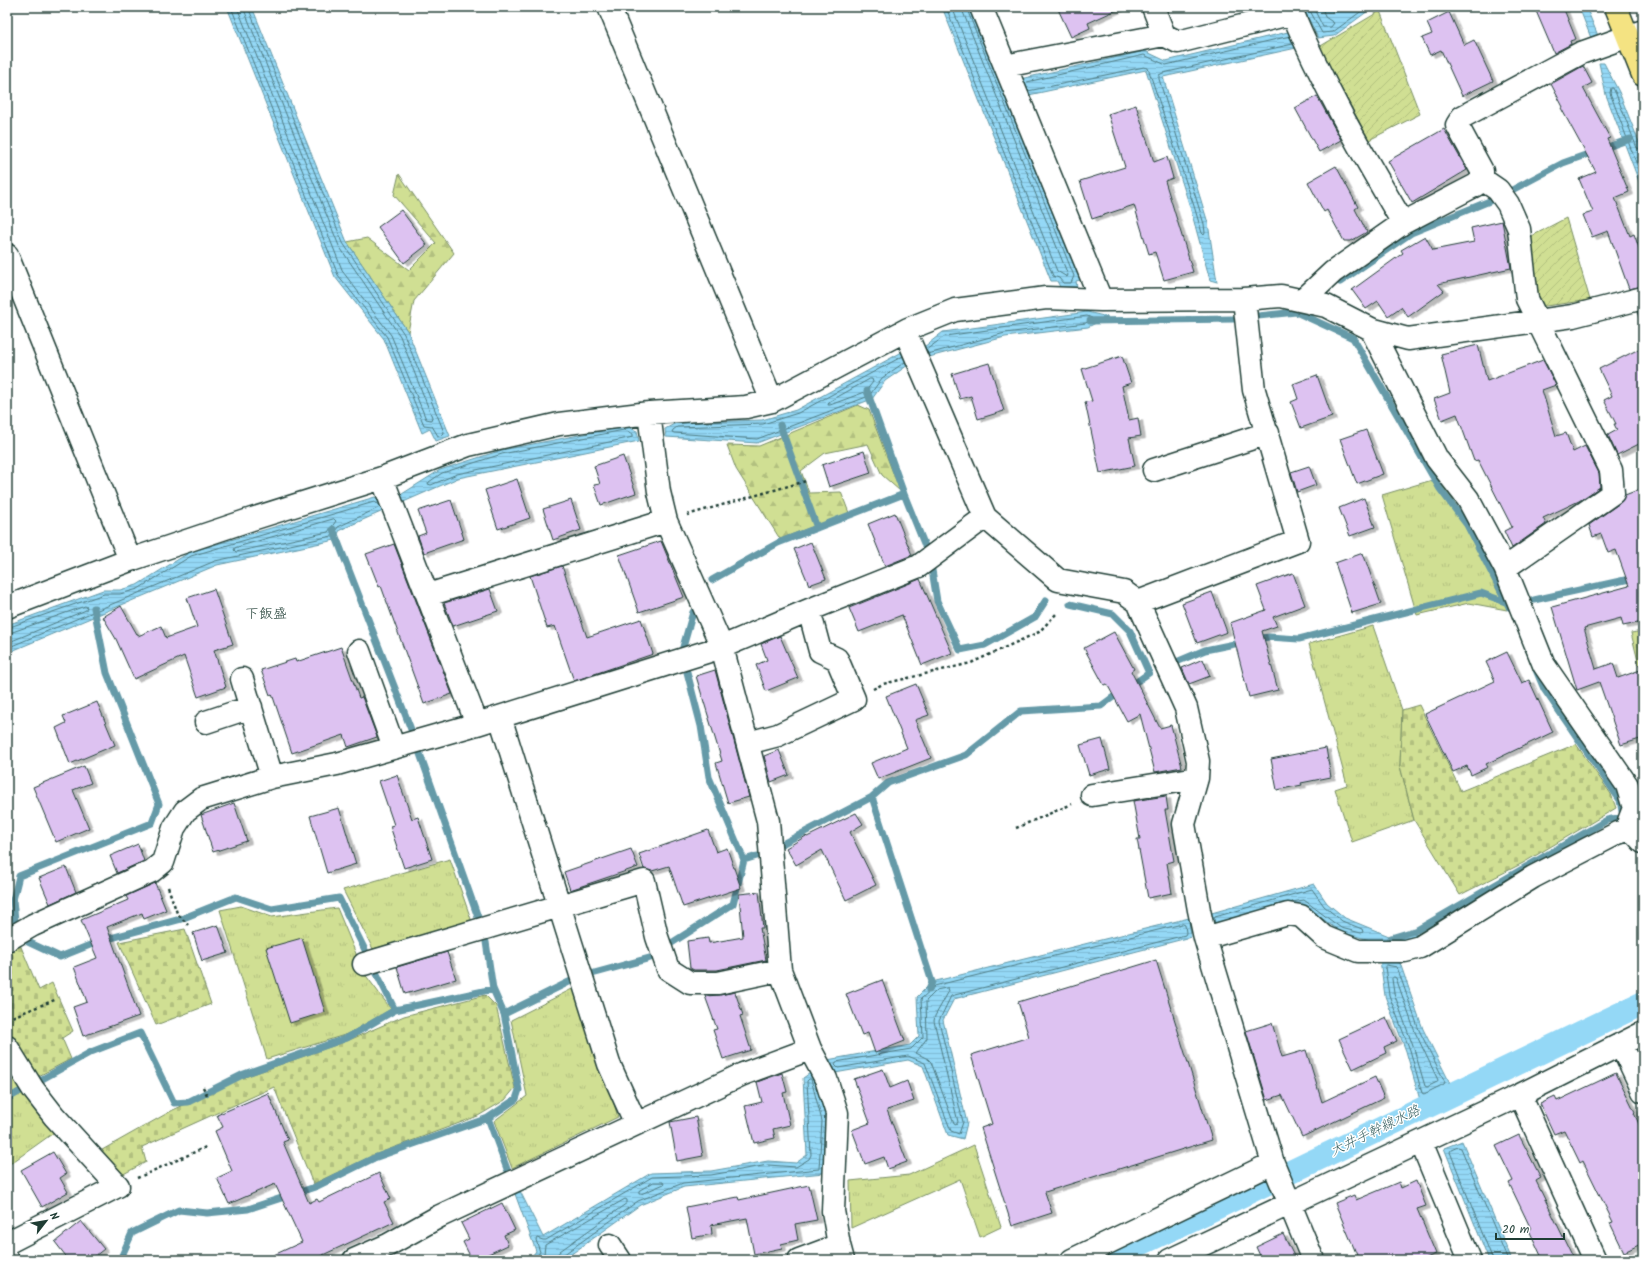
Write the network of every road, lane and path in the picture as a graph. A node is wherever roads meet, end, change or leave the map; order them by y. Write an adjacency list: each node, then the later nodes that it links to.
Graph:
1 (608, 7): 20 (street)
2 (981, 7): 8 (street)
3 (1153, 7): 7 (street)
4 (1616, 7): 6 (main road)
5 (1291, 10): 7 (street); 11 (street)
6 (1636, 34): 9 (main road); 10 (street)
7 (1164, 35): 8 (street)
8 (1005, 66): 15 (street)
9 (1643, 75)
10 (1482, 179): 11 (street); 17 (street)
11 (1403, 223): 16 (street)
12 (7, 255): 28 (street)
13 (1643, 298): 17 (street)
14 (1244, 299): 15 (street); 16 (street); 22 (street)
15 (1101, 300): 19 (street)
16 (1303, 300): 18 (street)
17 (1538, 320): 18 (street); 29 (street)
18 (1371, 329): 29 (street)
19 (912, 347): 20 (street); 26 (street)
20 (772, 401): 21 (street)
21 (649, 413): 25 (street); 27 (street)
22 (1268, 433): 23 (street); 31 (street)
23 (1154, 470)
24 (806, 481): 27 (path)
25 (389, 495): 28 (street); 30 (street)
26 (986, 517): 31 (street); 33 (street)
27 (666, 521): 30 (street); 35 (street)
28 (130, 560): 32 (street)
29 (1505, 568): 49 (street)
30 (428, 595): 42 (street)
31 (1138, 602): 46 (street)
32 (7, 607)
33 (809, 610): 35 (street); 38 (street)
34 (1058, 612): 38 (path)
35 (722, 647): 40 (street); 43 (street)
36 (359, 652): 44 (street)
37 (242, 679): 39 (street)
38 (854, 699): 43 (street)
39 (251, 707): 41 (street); 45 (street)
40 (500, 717): 42 (street); 51 (street)
41 (206, 722)
42 (477, 724): 44 (street)
43 (748, 742): 56 (street)
44 (394, 748): 45 (street)
45 (272, 777): 50 (street)
46 (1197, 778): 47 (street); 53 (street)
47 (1092, 795): 48 (path)
48 (1016, 828)
49 (1637, 836): 53 (street)
50 (152, 871): 52 (path); 54 (street)
51 (559, 905): 55 (street); 56 (street); 67 (street)
52 (188, 925)
53 (1206, 938): 70 (street)
54 (7, 940)
55 (370, 962)
56 (780, 970): 62 (street)
57 (57, 999): 58 (path)
58 (7, 1019)
59 (1643, 1033): 60 (street)
60 (1621, 1044): 64 (street); 65 (street)
61 (7, 1048): 71 (street)
62 (810, 1049): 67 (street); 74 (street)
63 (203, 1087): 66 (path)
64 (1643, 1091)
65 (1520, 1095): 68 (street); 81 (street)
66 (208, 1098)
67 (636, 1124): 75 (street)
68 (1421, 1142): 72 (street); 80 (street)
69 (206, 1147): 71 (path)
70 (1273, 1163): 72 (street); 77 (street)
71 (118, 1186): 73 (street)
72 (1287, 1195): 78 (street); 79 (street)
73 (7, 1243)
74 (841, 1252): 76 (street)
75 (354, 1260)
76 (798, 1260)
77 (1072, 1260)
78 (1170, 1260)
79 (1312, 1260)
80 (1470, 1260)
81 (1595, 1260)

